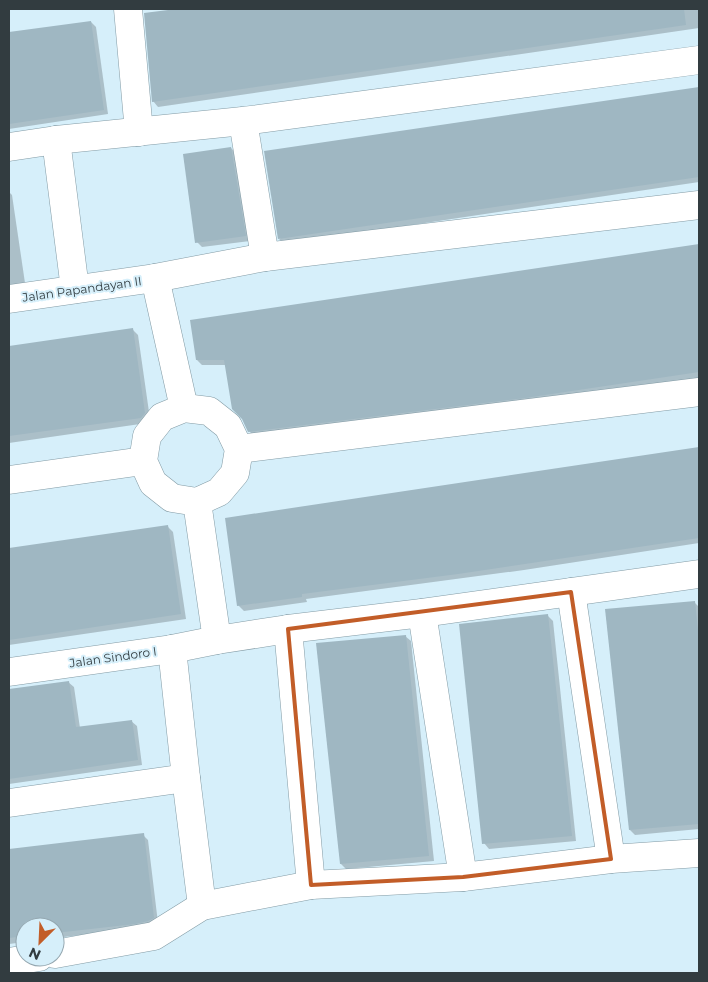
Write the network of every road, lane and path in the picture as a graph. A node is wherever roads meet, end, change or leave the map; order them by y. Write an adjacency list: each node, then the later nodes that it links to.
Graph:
1 (128, 9): 4 (street)
2 (699, 60): 3 (street)
3 (243, 121): 4 (street); 8 (street)
4 (138, 132): 5 (street)
5 (56, 140): 6 (street); 10 (street)
6 (9, 147)
7 (699, 205): 8 (street, Jalan Papandayan II)
8 (264, 257): 9 (street, Jalan Papandayan II)
9 (155, 278): 10 (street, Jalan Papandayan II); 13 (street)
10 (76, 289): 11 (street, Jalan Papandayan II)
11 (9, 300)
12 (699, 392): 14 (street)
13 (184, 408): 14 (street); 15 (street)
14 (239, 449): 17 (street)
15 (144, 460): 16 (street); 17 (street)
16 (9, 480)
17 (197, 502): 22 (street)
18 (699, 574): 19 (street, Jalan Sindoro I)
19 (571, 592): 20 (street, Jalan Sindoro I); 28 (street)
20 (422, 613): 21 (street, Jalan Sindoro I); 29 (street)
21 (288, 629): 22 (street, Jalan Sindoro I); 30 (street)
22 (216, 640): 23 (street, Jalan Sindoro I)
23 (172, 649): 24 (street, Jalan Sindoro I); 25 (street)
24 (9, 672)
25 (186, 778): 26 (street); 31 (street)
26 (9, 803)
27 (699, 853): 28 (street)
28 (611, 859): 29 (street)
29 (463, 877): 30 (street)
30 (311, 885): 31 (street)
31 (202, 906): 32 (street)
32 (65, 952)

